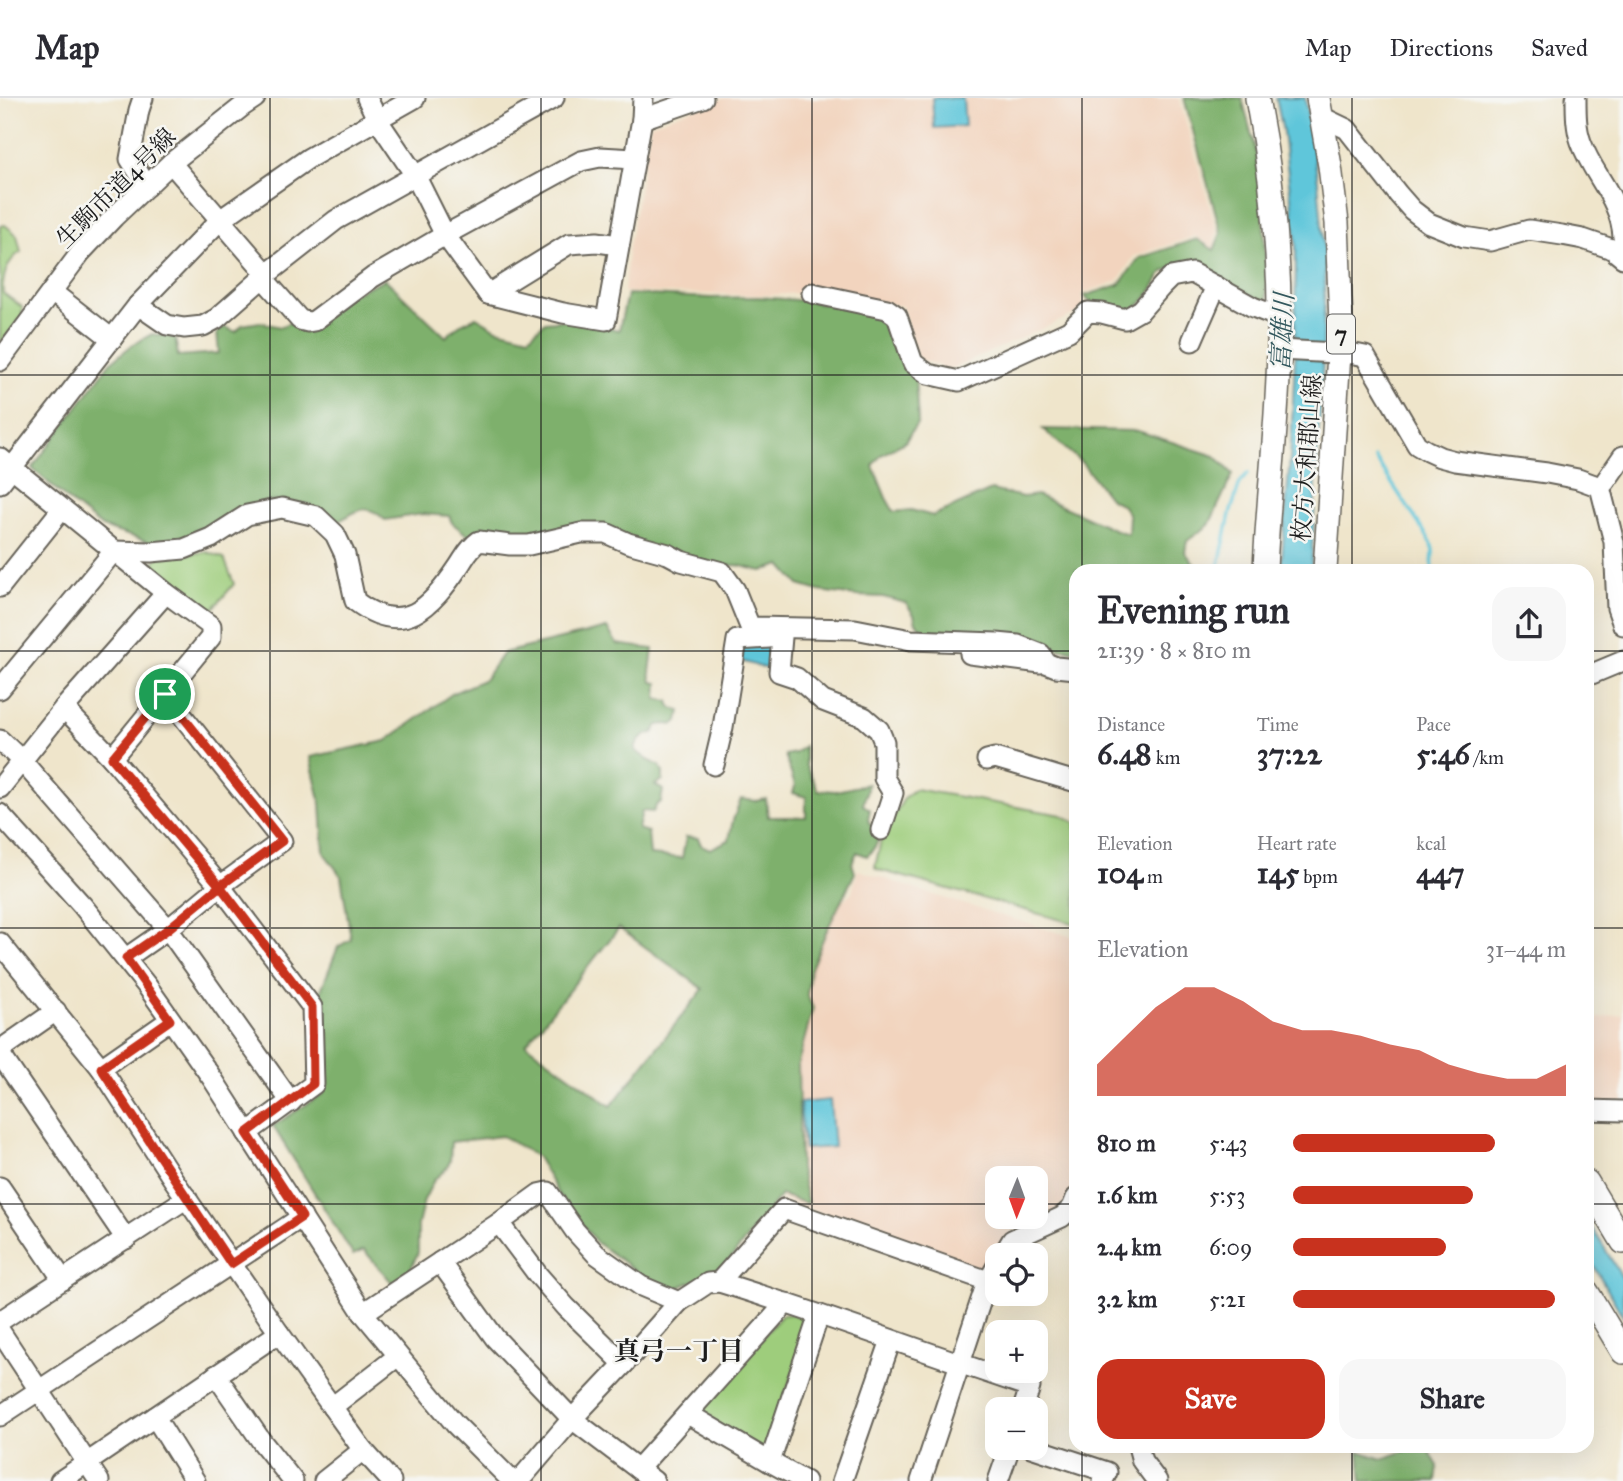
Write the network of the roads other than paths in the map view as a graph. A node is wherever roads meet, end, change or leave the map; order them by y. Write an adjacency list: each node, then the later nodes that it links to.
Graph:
1 (143, 98): 16 (street)
2 (255, 98): 14 (street, 生駒市道4号線)
3 (367, 98): 11 (street)
4 (415, 98): 11 (street)
5 (554, 98): 15 (street)
6 (643, 98): 12 (street)
7 (703, 98): 12 (street)
8 (1257, 98): 28 (main road, 枚方大和郡山線)
9 (1576, 98): 19 (street)
10 (1320, 107): 21 (street); 33 (main road, 枚方大和郡山線 / 7)
11 (377, 120): 15 (street); 17 (street)
12 (642, 120): 13 (street)
13 (635, 159): 18 (street); 20 (street)
14 (171, 163): 16 (street, 生駒市道4号線); 17 (street)
15 (415, 175): 18 (street); 22 (street)
16 (147, 186): 24 (street, 生駒市道4号線)
17 (220, 220): 22 (street); 27 (street)
18 (445, 235): 22 (street); 26 (street)
19 (1623, 237)
20 (619, 245): 26 (street); 26 (street)
21 (1623, 258)
22 (265, 276): 27 (street)
23 (1216, 286): 25 (street); 28 (street); 30 (street)
24 (52, 292): 29 (street); 32 (street, 生駒市道4号線)
25 (812, 293)
26 (488, 294)
27 (138, 305): 29 (street)
28 (1279, 317): 31 (main road, 枚方大和郡山線)
29 (111, 340): 35 (street)
30 (1192, 341)
31 (1279, 350): 33 (street); 39 (main road, 枚方大和郡山線)
32 (3, 352)
33 (1340, 353): 36 (street); 40 (main road, 枚方大和郡山線 / 7)
34 (1623, 456): 36 (street)
35 (4, 470): 37 (street)
36 (1609, 484): 43 (street)
37 (62, 509): 38 (street); 41 (street)
38 (114, 551): 42 (street); 46 (street); 49 (street)
39 (1265, 564)
40 (1325, 564)
41 (0, 587)
42 (166, 593): 50 (street); 51 (street)
43 (1623, 625)
44 (782, 637): 46 (street); 56 (street); 60 (street)
45 (1623, 661): 48 (street)
46 (1046, 663): 47 (street)
47 (1069, 668)
48 (1594, 673)
49 (0, 689)
50 (165, 694): 53 (street); 61 (street)
51 (64, 708): 53 (street); 54 (street)
52 (0, 740): 54 (street)
53 (112, 758): 61 (street)
54 (21, 760): 58 (street); 62 (street)
55 (987, 760): 57 (street)
56 (714, 765)
57 (1069, 780)
58 (0, 788)
59 (0, 814): 64 (street)
60 (881, 830)
61 (220, 886): 62 (street); 69 (street)
62 (168, 929): 64 (street); 69 (street)
63 (0, 943): 65 (street)
64 (126, 958): 66 (street)
65 (56, 1011): 67 (street); 68 (street)
66 (170, 1020): 68 (street); 72 (street)
67 (0, 1052): 79 (street)
68 (101, 1068): 75 (street)
69 (291, 1102): 72 (street)
70 (1594, 1110): 71 (street)
71 (1623, 1111)
72 (247, 1133): 77 (street)
73 (0, 1187): 85 (street)
74 (1594, 1194): 80 (main road)
75 (187, 1198): 79 (street); 83 (street)
76 (1069, 1211): 81 (street)
77 (302, 1217): 83 (street); 91 (street)
78 (499, 1223): 82 (street); 88 (street); 99 (street)
79 (126, 1239): 85 (street)
80 (1623, 1242)
81 (1010, 1243)
82 (440, 1262): 91 (street); 108 (street)
83 (231, 1264): 95 (street); 102 (street)
84 (985, 1270): 86 (street)
85 (63, 1280): 93 (street)
86 (719, 1282): 88 (street); 89 (street)
87 (985, 1294): 100 (street)
88 (679, 1301): 99 (street)
89 (786, 1303): 92 (street); 105 (street)
90 (1594, 1304): 97 (main road)
91 (363, 1313): 98 (street)
92 (818, 1315): 96 (street); 113 (street)
93 (0, 1321)
94 (0, 1331): 102 (street)
95 (279, 1333): 101 (street); 104 (street)
96 (891, 1340): 100 (street); 126 (street)
97 (1623, 1352)
98 (398, 1356): 104 (street); 122 (street)
99 (624, 1364): 108 (street)
100 (959, 1364): 103 (street); 127 (street)
101 (216, 1375): 107 (street); 119 (street)
102 (38, 1390): 106 (street); 114 (street)
103 (1027, 1397)
104 (332, 1407): 109 (street)
105 (688, 1414): 113 (street); 115 (street)
106 (0, 1416)
107 (155, 1417): 114 (street); 118 (street)
108 (572, 1419): 115 (street); 123 (street)
109 (363, 1450): 120 (street); 121 (street)
110 (1048, 1453): 129 (street)
111 (1140, 1453): 130 (street)
112 (1005, 1460): 128 (street)
113 (770, 1462): 125 (street)
114 (88, 1463): 116 (street); 117 (street)
115 (638, 1469): 124 (street)
116 (60, 1481)
117 (99, 1481)
118 (195, 1481)
119 (293, 1481)
120 (324, 1481)
121 (391, 1481)
122 (512, 1481)
123 (519, 1481)
124 (654, 1481)
125 (806, 1481)
126 (842, 1481)
127 (921, 1481)
128 (998, 1481)
129 (1103, 1481)
130 (1157, 1481)

